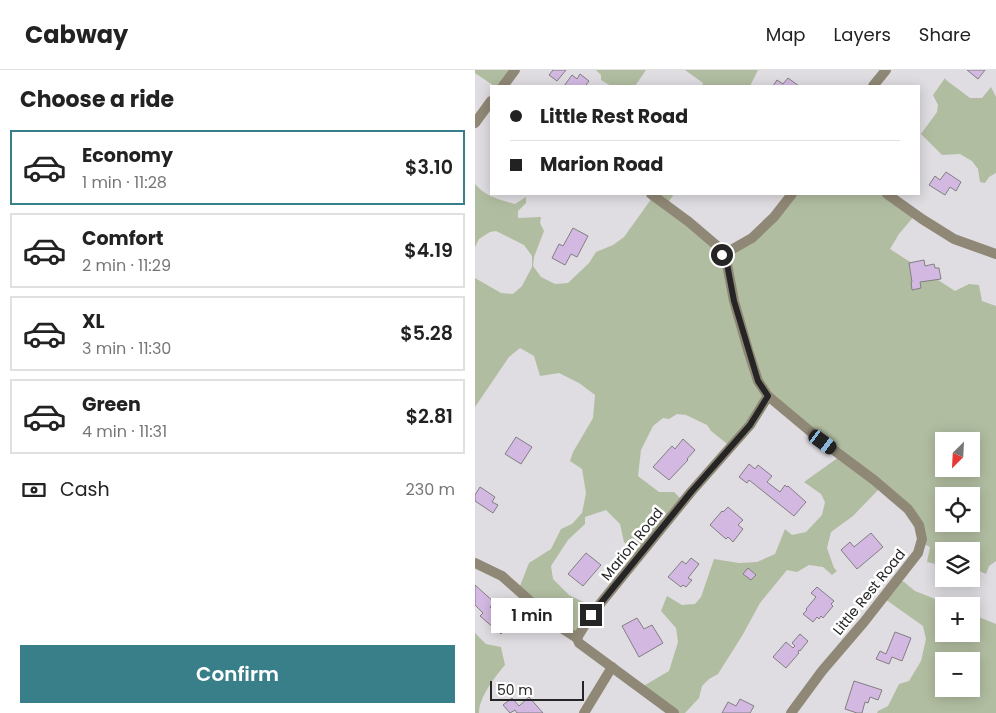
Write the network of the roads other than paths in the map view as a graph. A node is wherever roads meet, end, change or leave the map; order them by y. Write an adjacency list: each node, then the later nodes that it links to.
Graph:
1 (515, 70): 3 (street)
2 (886, 70): 4 (street)
3 (504, 85)
4 (874, 85)
5 (490, 102): 6 (street)
6 (475, 123)
7 (652, 195): 11 (street, Little Rest Road)
8 (791, 195): 11 (street)
9 (888, 195): 10 (street)
10 (996, 254)
11 (722, 255): 12 (street, Little Rest Road)
12 (768, 396): 14 (street, Marion Road); 18 (street, Little Rest Road)
13 (475, 563): 14 (street)
14 (577, 638): 15 (street)
15 (612, 667): 16 (street); 17 (street)
16 (584, 713)
17 (674, 713)
18 (791, 713)

